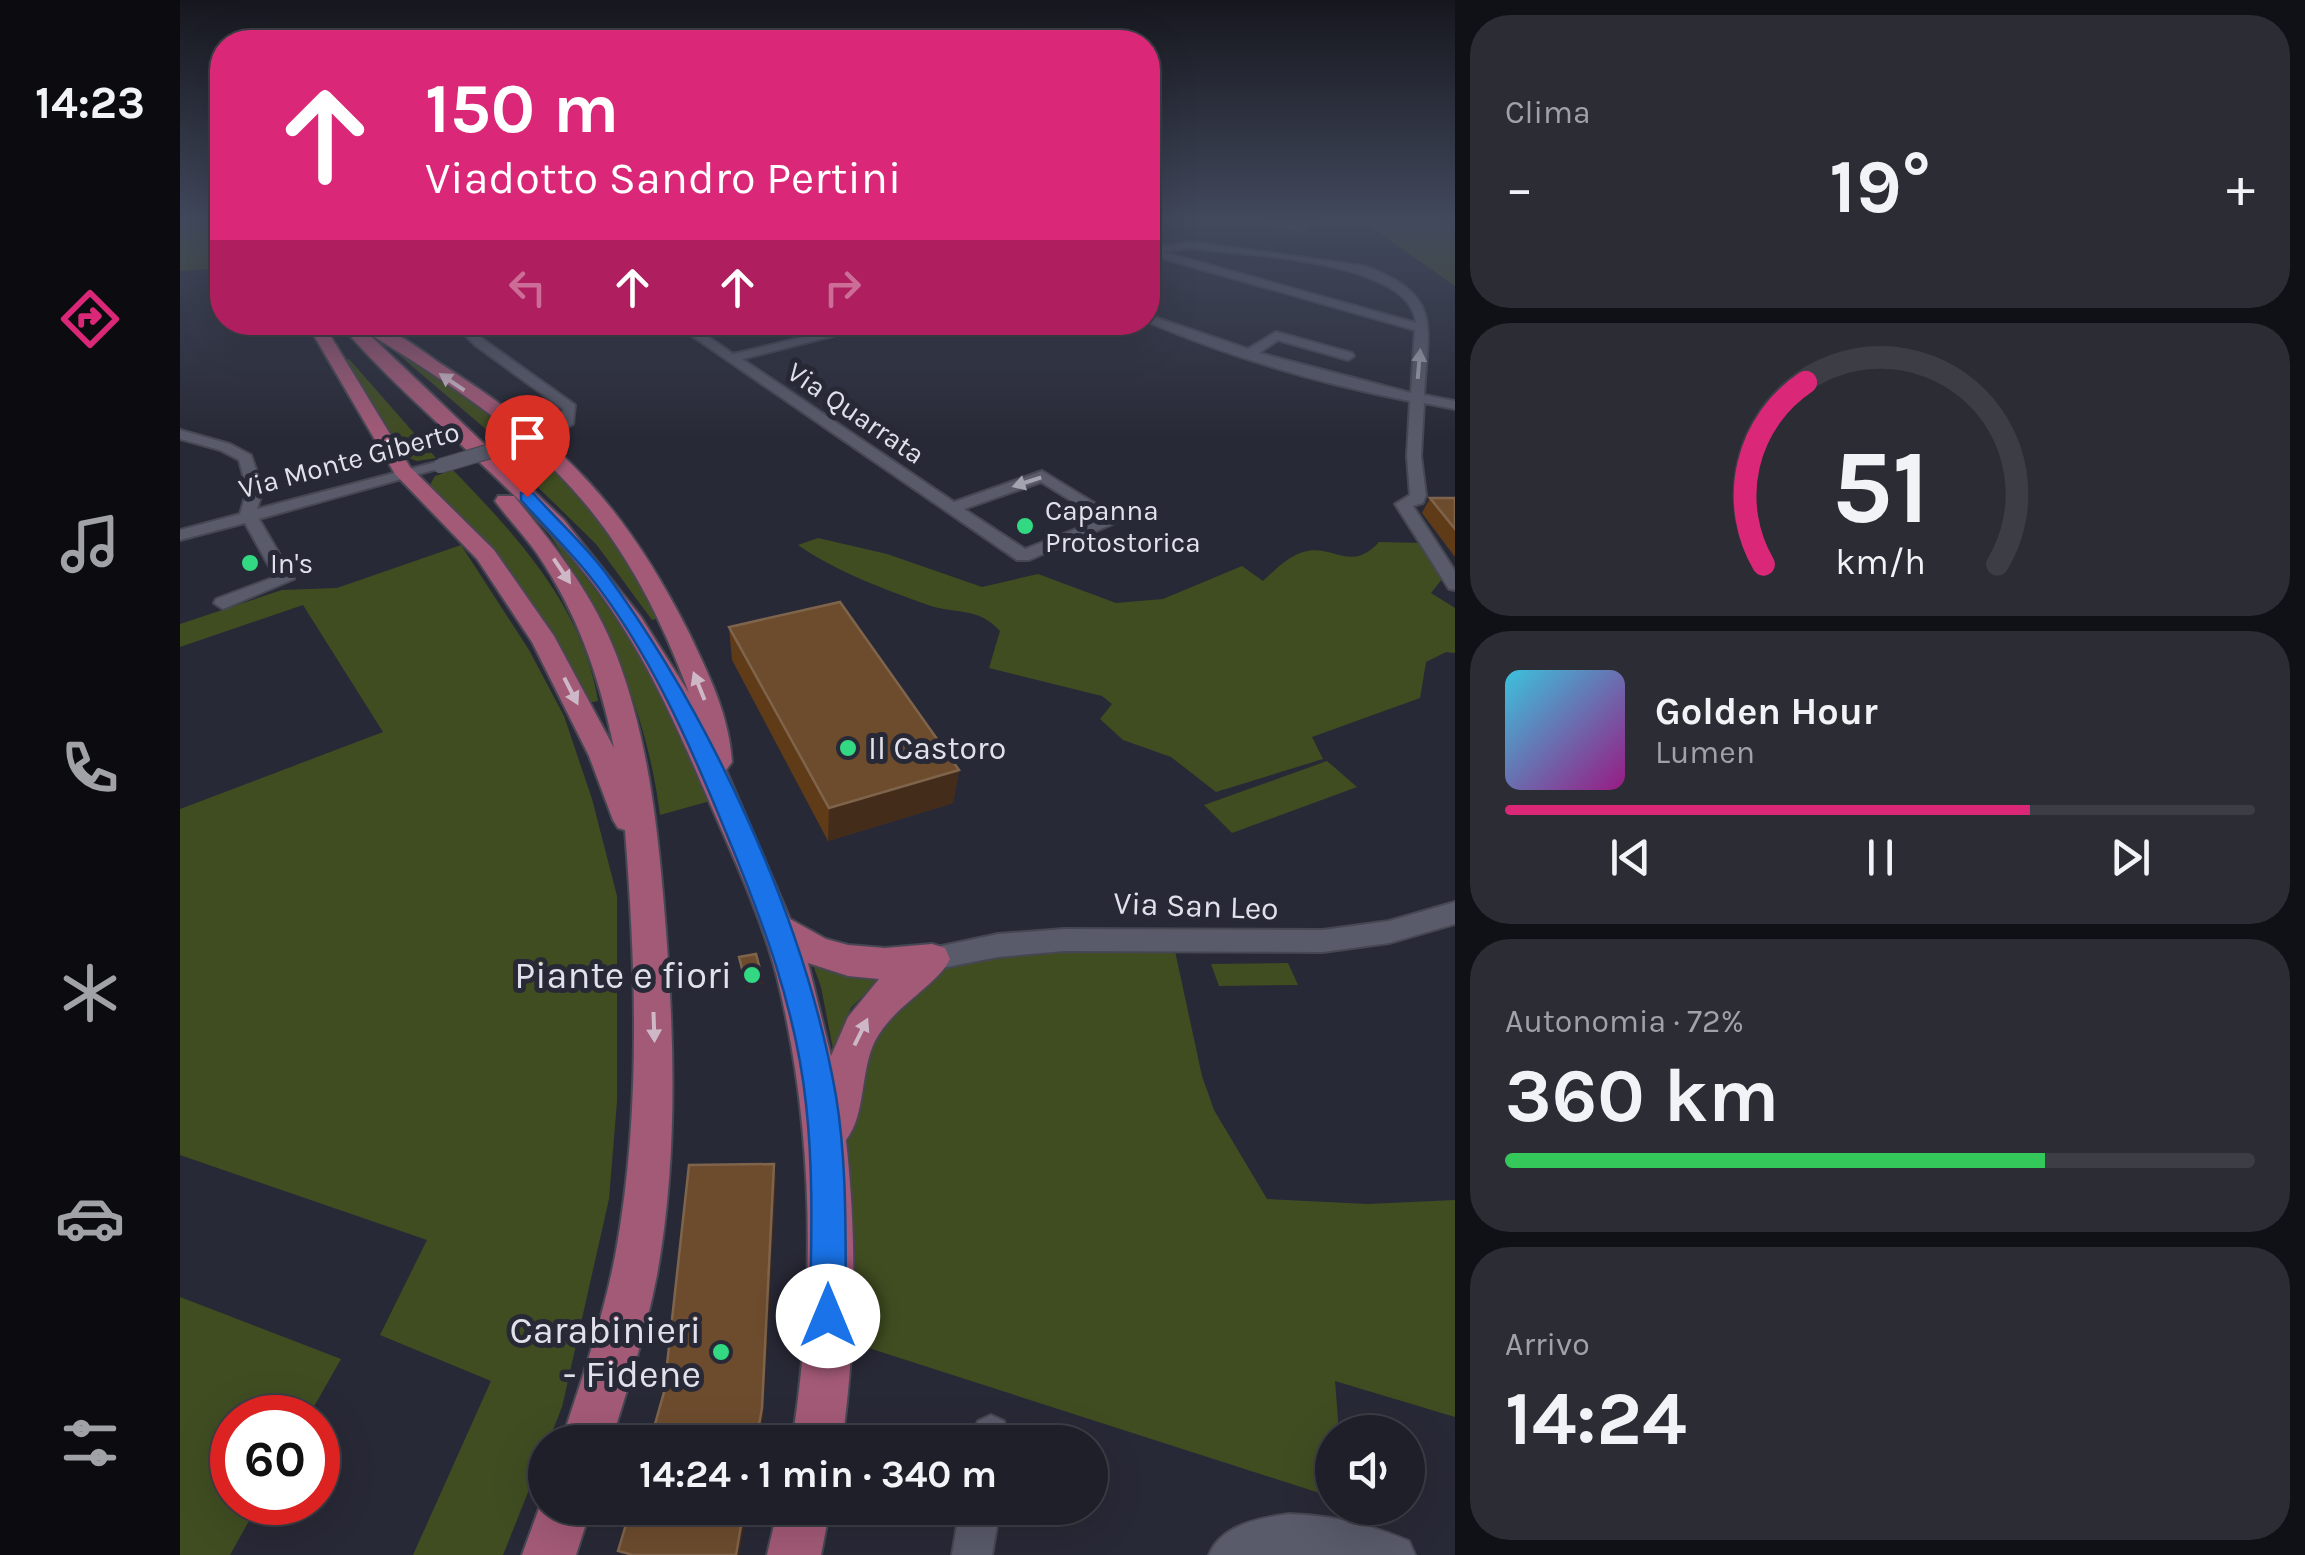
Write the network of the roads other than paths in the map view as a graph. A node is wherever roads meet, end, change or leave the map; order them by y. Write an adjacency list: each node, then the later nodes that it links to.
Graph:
1 (1302, 295): 4 (street)
2 (1405, 295): 4 (street)
3 (1160, 323): 12 (street)
4 (1421, 328): 15 (street, one-way to 4)
5 (322, 335): 19 (main road)
6 (339, 335): 26 (main road, one-way to 26)
7 (359, 335): 25 (main road)
8 (380, 335): 18 (main road, one-way to 8)
9 (475, 335): 18 (street)
10 (698, 335): 14 (street, Via Quarrata)
11 (828, 335): 14 (street)
12 (1249, 354): 13 (street); 15 (street)
13 (1348, 356)
14 (732, 358): 20 (street, Via Quarrata)
15 (1415, 400): 16 (street); 23 (street)
16 (1455, 405)
17 (180, 434): 21 (street)
18 (532, 438): 19 (street, Via Monte Giberto, bridge); 25 (main road, one-way to 18)
19 (408, 475): 21 (street, Via Monte Giberto); 26 (main road, one-way to 26)
20 (956, 511): 20 (street, Via Quarrata, one-way to 20)
21 (248, 514): 22 (street, Via Monte Giberto); 24 (street)
22 (180, 535)
23 (1455, 585)
24 (223, 603)
25 (716, 780): 28 (main road)
26 (644, 860): 31 (main road, one-way to 31)
27 (1455, 913): 29 (street, Via San Leo)
28 (779, 930): 29 (main road); 30 (main road)
29 (932, 959): 30 (main road, one-way to 29)
30 (827, 1159): 32 (main road)
31 (591, 1425)
32 (819, 1425)
33 (559, 1525): 36 (main road)
34 (800, 1525): 37 (main road)
35 (977, 1525): 38 (street)
36 (548, 1555)
37 (794, 1555)
38 (972, 1555)
39 (1229, 1555): 40 (street)
40 (1395, 1555)

